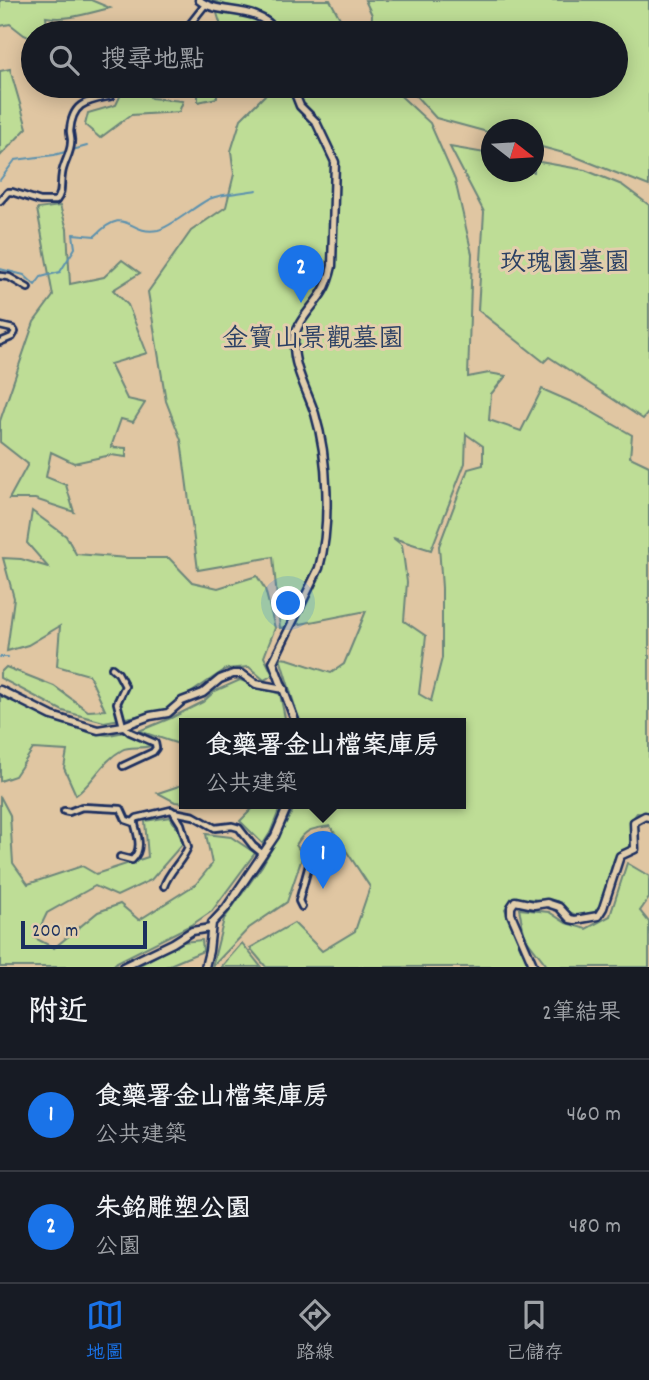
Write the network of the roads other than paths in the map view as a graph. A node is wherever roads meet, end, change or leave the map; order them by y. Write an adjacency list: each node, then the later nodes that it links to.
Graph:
1 (202, 2): 2 (street); 3 (street)
2 (190, 21)
3 (267, 21)
4 (102, 98): 6 (street)
5 (297, 98): 12 (street)
6 (0, 201)
7 (0, 276): 8 (street)
8 (28, 288)
9 (0, 326): 10 (street)
10 (0, 342)
11 (112, 668): 15 (street)
12 (284, 689): 14 (street); 15 (street)
13 (0, 691): 15 (street)
14 (294, 718)
15 (123, 726): 16 (street)
16 (123, 766)
17 (286, 809): 23 (street)
18 (64, 811): 21 (street)
19 (174, 812): 21 (street); 23 (street); 25 (street)
20 (649, 817): 30 (street)
21 (135, 823): 24 (street)
22 (315, 843): 26 (street)
23 (263, 854): 27 (street)
24 (120, 857)
25 (164, 886)
26 (302, 906)
27 (211, 928): 28 (street); 29 (street)
28 (123, 967)
29 (205, 967)
30 (534, 967)

